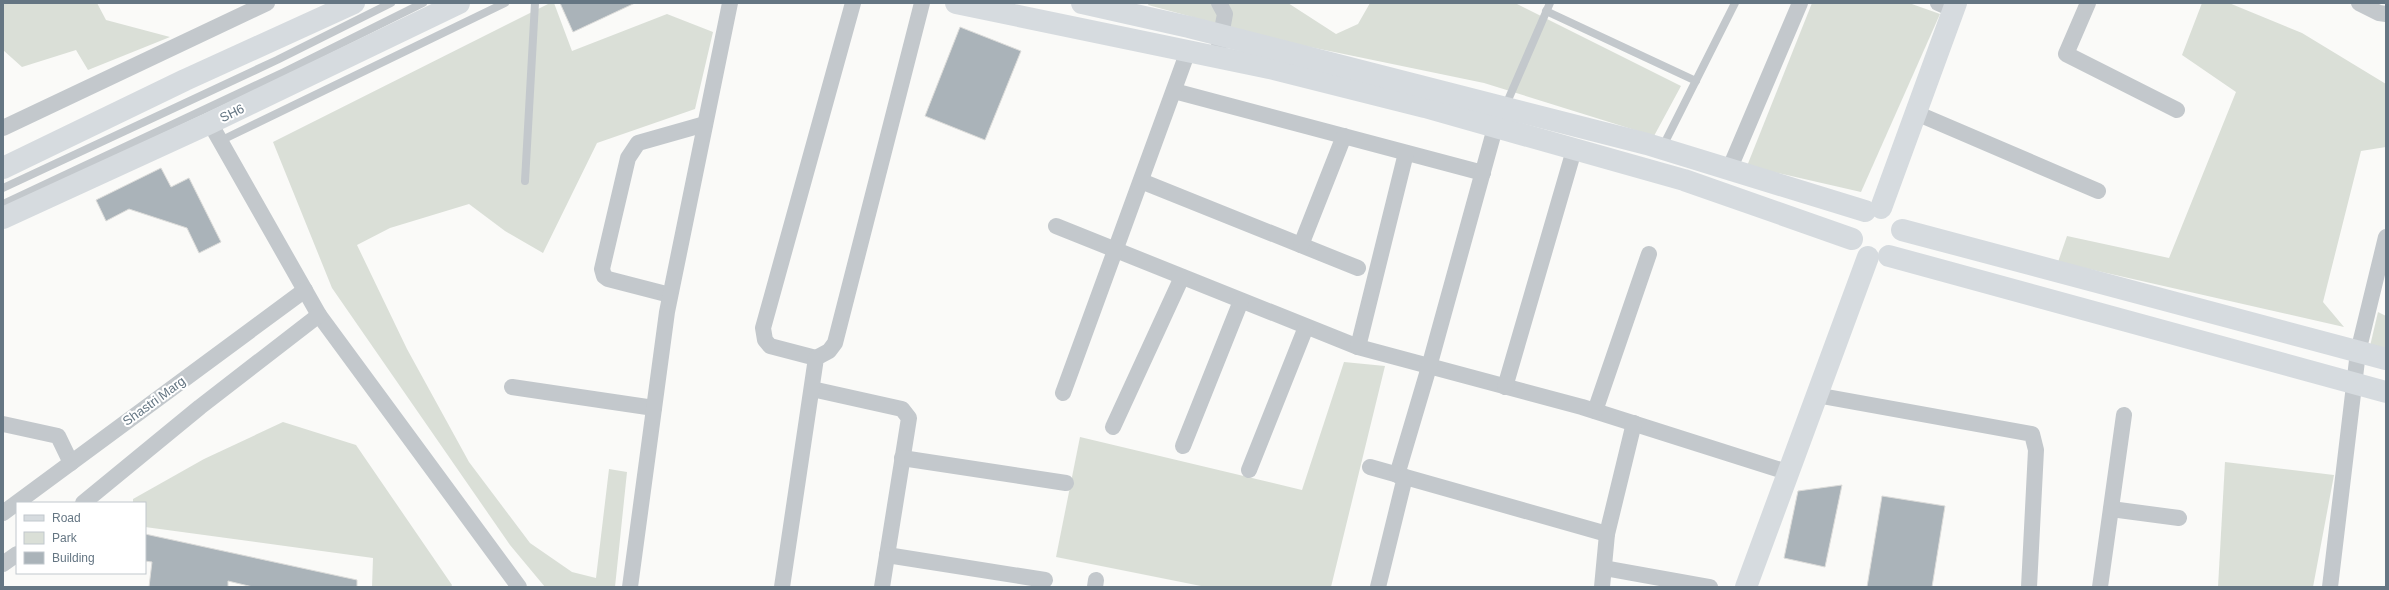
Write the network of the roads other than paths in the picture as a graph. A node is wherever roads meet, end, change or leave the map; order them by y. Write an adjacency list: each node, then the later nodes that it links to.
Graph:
1 (267, 3): 31 (street)
2 (354, 3): 38 (street)
3 (391, 3): 43 (lane)
4 (423, 3): 45 (lane)
5 (460, 3): 33 (street, SH6)
6 (505, 3): 33 (lane)
7 (535, 3): 41 (lane)
8 (730, 3): 30 (street)
9 (853, 3): 65 (street)
10 (922, 3): 65 (street)
11 (956, 3): 23 (street)
12 (1082, 3): 22 (street)
13 (1219, 3): 22 (street)
14 (1550, 3): 20 (lane)
15 (1735, 3): 25 (lane)
16 (1800, 3): 39 (street)
17 (2088, 3): 28 (street)
18 (2360, 3): 21 (street)
19 (1949, 5): 29 (street)
20 (1546, 11): 25 (lane); 27 (lane)
21 (2386, 14)
22 (1222, 35): 24 (street); 27 (street)
23 (1188, 51): 24 (street); 26 (street)
24 (1216, 57): 32 (street)
25 (1696, 81): 35 (lane)
26 (1174, 91): 34 (street); 42 (street)
27 (1505, 107): 35 (street)
28 (2177, 110)
29 (1916, 113): 44 (street); 46 (street)
30 (705, 124): 59 (street); 59 (street)
31 (3, 128)
32 (1495, 128): 36 (street); 40 (street)
33 (215, 132): 47 (street, SH6); 58 (street)
34 (1344, 136): 37 (street); 52 (street)
35 (1662, 149): 39 (street)
36 (1574, 150): 51 (street); 70 (street)
37 (1406, 153): 40 (street); 63 (street)
38 (3, 168)
39 (1729, 170): 46 (street)
40 (1483, 173): 67 (street)
41 (525, 181)
42 (1141, 181): 52 (street); 53 (street)
43 (3, 188)
44 (2098, 191)
45 (3, 204)
46 (1873, 210): 49 (street); 51 (street)
47 (3, 218)
48 (1056, 226): 53 (street)
49 (1902, 230): 55 (street); 64 (street)
50 (2386, 237): 64 (street)
51 (1852, 239): 55 (street)
52 (1301, 245): 56 (street)
53 (1116, 250): 57 (street); 73 (street)
54 (1649, 254): 76 (street)
55 (1879, 256): 68 (street); 74 (street)
56 (1358, 268)
57 (1182, 277): 60 (street); 80 (street)
58 (305, 290): 61 (street); 83 (street, Shastri Marg)
59 (670, 295): 75 (street)
60 (1241, 301): 62 (street); 81 (street)
61 (319, 315): 90 (street); 101 (street)
62 (1306, 327): 63 (street); 85 (street)
63 (1358, 348): 67 (street)
64 (2358, 352): 66 (street); 68 (street)
65 (816, 358): 71 (street)
66 (2386, 359)
67 (1430, 367): 70 (street); 87 (street)
68 (2356, 385): 72 (street); 111 (street)
69 (512, 387): 75 (street)
70 (1505, 387): 76 (street)
71 (812, 388): 82 (street); 103 (street)
72 (2386, 392)
73 (1063, 393)
74 (1816, 395): 86 (street); 109 (street)
75 (654, 408): 102 (street)
76 (1595, 411): 78 (street)
77 (2124, 415): 92 (street)
78 (1634, 423): 86 (street); 95 (street)
79 (3, 424): 83 (street)
80 (1113, 427)
81 (1182, 446)
82 (902, 458): 88 (street); 97 (street)
83 (71, 463): 89 (street, Shastri Marg)
84 (1370, 468): 87 (street)
85 (1249, 470)
86 (1787, 472): 108 (street)
87 (1401, 476): 95 (street); 105 (street)
88 (1066, 484)
89 (18, 502)
90 (85, 502)
91 (16, 503): 93 (street, Shastri Marg)
92 (2111, 509): 94 (street); 110 (street)
93 (3, 513)
94 (2179, 518)
95 (1608, 534): 99 (street)
96 (16, 555): 98 (street)
97 (887, 555): 100 (street); 104 (street)
98 (3, 564)
99 (1604, 568): 106 (street); 107 (street)
100 (1045, 580)
101 (520, 587)
102 (630, 587)
103 (782, 587)
104 (882, 587)
105 (1378, 587)
106 (1602, 587)
107 (1710, 587)
108 (1746, 587)
109 (2029, 587)
110 (2100, 587)
111 (2330, 587)

